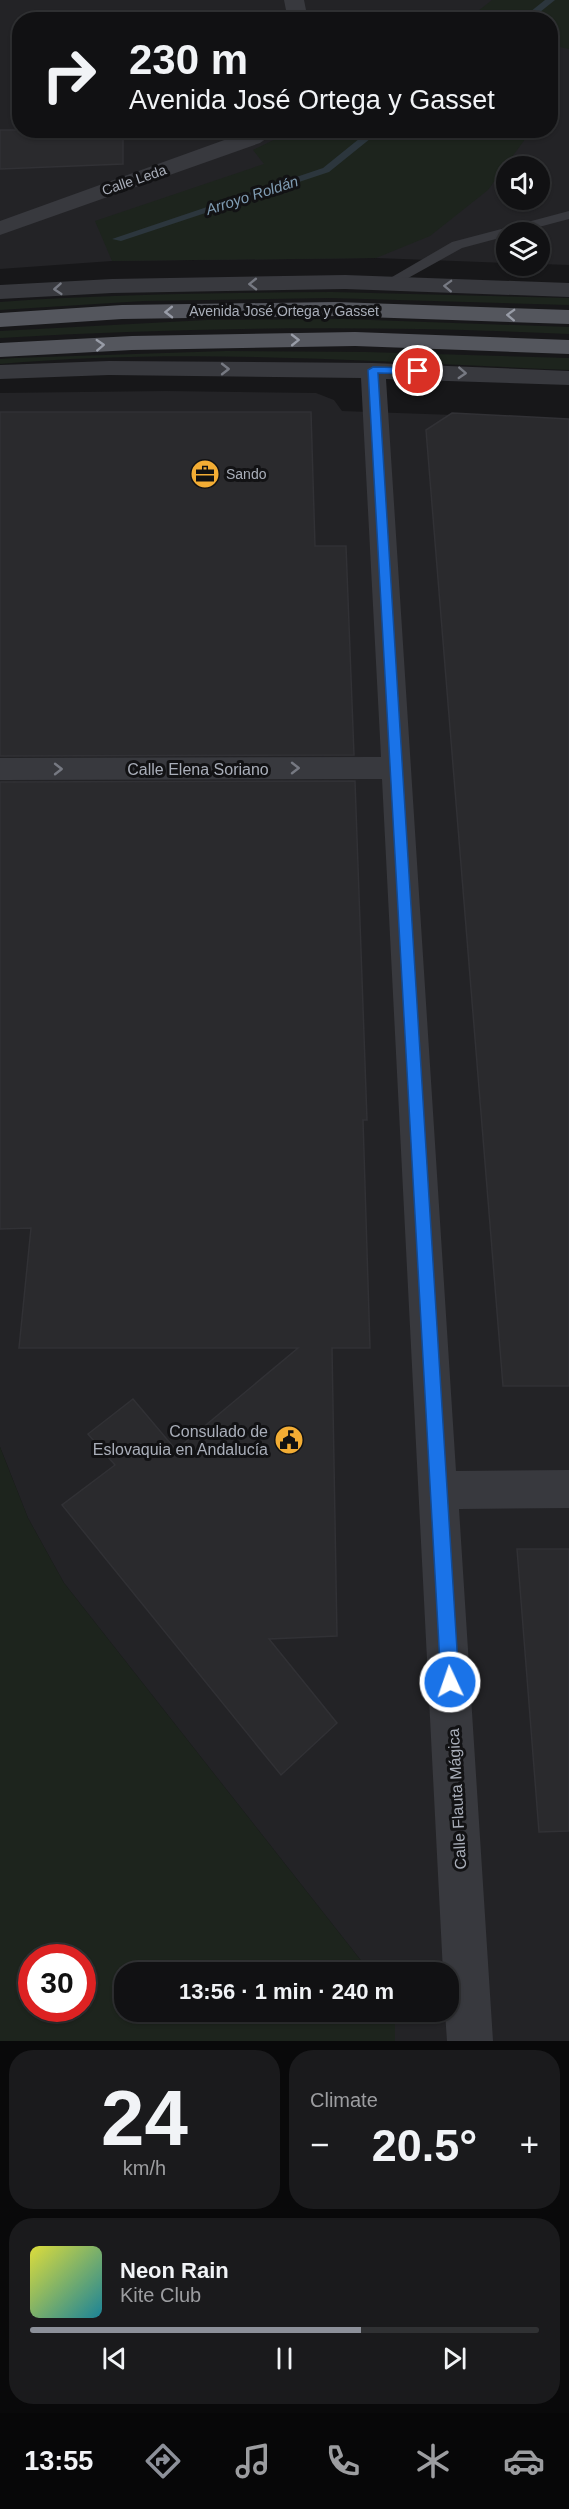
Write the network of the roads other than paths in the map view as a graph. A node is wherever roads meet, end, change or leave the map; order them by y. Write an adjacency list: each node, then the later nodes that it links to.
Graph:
1 (255, 138): 3 (street, Calle Leda)
2 (569, 215): 4 (lane)
3 (0, 228)
4 (387, 284): 5 (street, Avenida José Ortega y Gasset, one-way to 4); 6 (street, Avenida José Ortega y Gasset, one-way to 6)
5 (569, 290)
6 (0, 292)
7 (569, 316): 8 (main road, Avenida José Ortega y Gasset, one-way to 8)
8 (0, 320)
9 (569, 347): 10 (main road, Avenida José Ortega y Gasset, one-way to 9)
10 (0, 350)
11 (373, 370): 12 (street, one-way to 11); 13 (street, one-way to 13); 14 (street, Calle Flauta Mágica)
12 (0, 372)
13 (569, 378)
14 (396, 768): 15 (street, Calle Elena Soriano, one-way to 14); 17 (street, Calle Flauta Mágica)
15 (0, 769)
16 (569, 1489): 17 (street)
17 (439, 1490): 18 (street, Calle Flauta Mágica)
18 (470, 2041)

